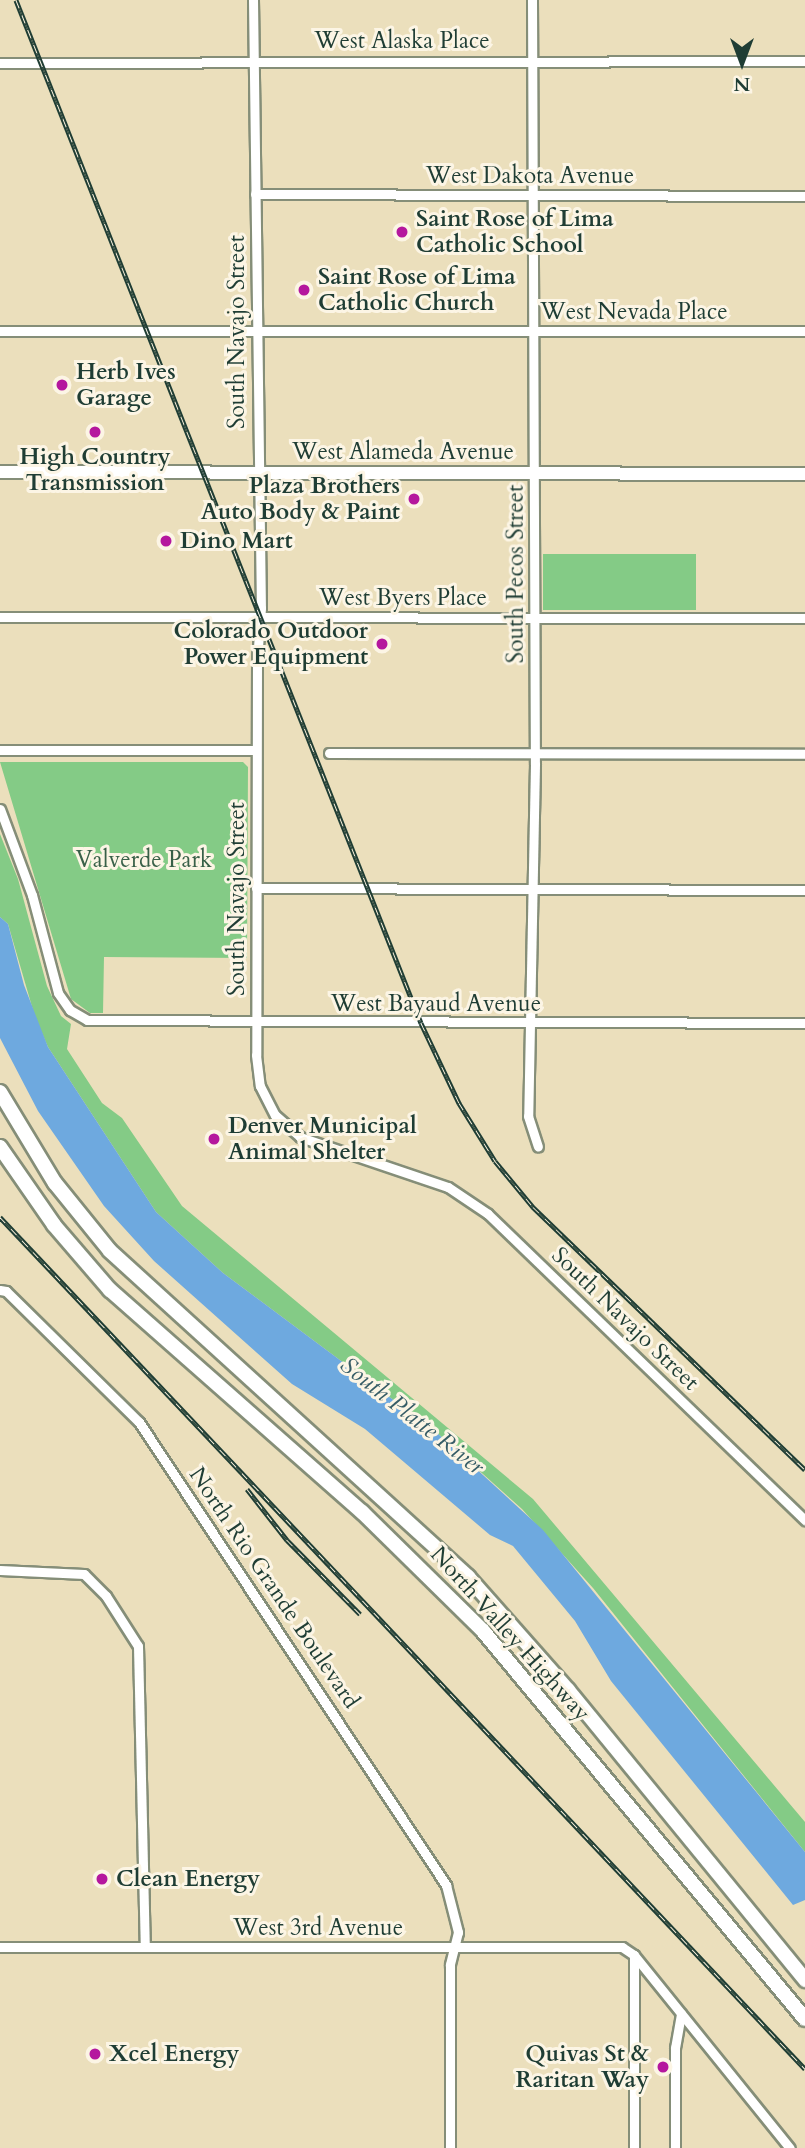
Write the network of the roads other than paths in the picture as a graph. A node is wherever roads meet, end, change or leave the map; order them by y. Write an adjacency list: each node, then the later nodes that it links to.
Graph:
1 (254, 0): 3 (street, South Navajo Street)
2 (532, 0): 4 (street, South Pecos Street)
3 (254, 61): 4 (street, West Alaska Place); 6 (street, West Alaska Place); 7 (street, South Navajo Street)
4 (533, 61): 5 (street, West Alaska Place); 8 (street, South Pecos Street)
5 (805, 61)
6 (0, 63)
7 (255, 194): 8 (street, West Dakota Avenue); 11 (street, South Navajo Street)
8 (533, 195): 9 (street, West Dakota Avenue); 12 (street, South Pecos Street)
9 (805, 195)
10 (0, 331): 11 (street, West Nevada Place)
11 (257, 331): 12 (street, West Nevada Place); 15 (street, South Navajo Street)
12 (535, 331): 13 (street, West Nevada Place); 16 (street, South Pecos Street)
13 (805, 331)
14 (0, 472): 15 (main road, West Alameda Avenue)
15 (257, 472): 16 (main road, West Alameda Avenue); 19 (street, South Navajo Street)
16 (535, 473): 17 (main road, West Alameda Avenue); 20 (street, South Pecos Street)
17 (805, 474)
18 (0, 617): 19 (street, West Byers Place)
19 (261, 617): 20 (street, West Byers Place); 23 (street, South Navajo Street)
20 (536, 618): 21 (street, West Byers Place); 25 (street, South Pecos Street)
21 (805, 618)
22 (0, 750): 23 (street)
23 (256, 750): 28 (street, South Navajo Street)
24 (329, 753): 25 (street)
25 (535, 754): 26 (street); 29 (street, South Pecos Street)
26 (805, 754)
27 (0, 809): 31 (street, West Bayaud Avenue)
28 (256, 888): 29 (street); 31 (street, South Navajo Street)
29 (534, 889): 30 (street); 32 (street, South Pecos Street)
30 (805, 890)
31 (256, 1023): 32 (street, West Bayaud Avenue); 38 (street, South Navajo Street)
32 (531, 1023): 33 (street, West Bayaud Avenue); 35 (street, South Pecos Street)
33 (805, 1024)
34 (0, 1092): 40 (highway, North Valley Highway)
35 (538, 1146)
36 (0, 1147): 48 (highway, North Valley Highway)
37 (0, 1290): 43 (street, North Rio Grande Boulevard)
38 (805, 1520)
39 (0, 1570): 42 (street)
40 (756, 1917): 45 (highway); 46 (highway, North Valley Highway)
41 (0, 1947): 42 (street, West 3rd Avenue)
42 (145, 1947): 43 (street, West 3rd Avenue)
43 (454, 1947): 44 (street, West 3rd Avenue); 49 (street, North Rio Grande Boulevard)
44 (634, 1955): 47 (street); 50 (street)
45 (805, 1969)
46 (805, 1980)
47 (681, 2014): 51 (street); 52 (street)
48 (805, 2019)
49 (450, 2148)
50 (634, 2148)
51 (675, 2148)
52 (790, 2148)

